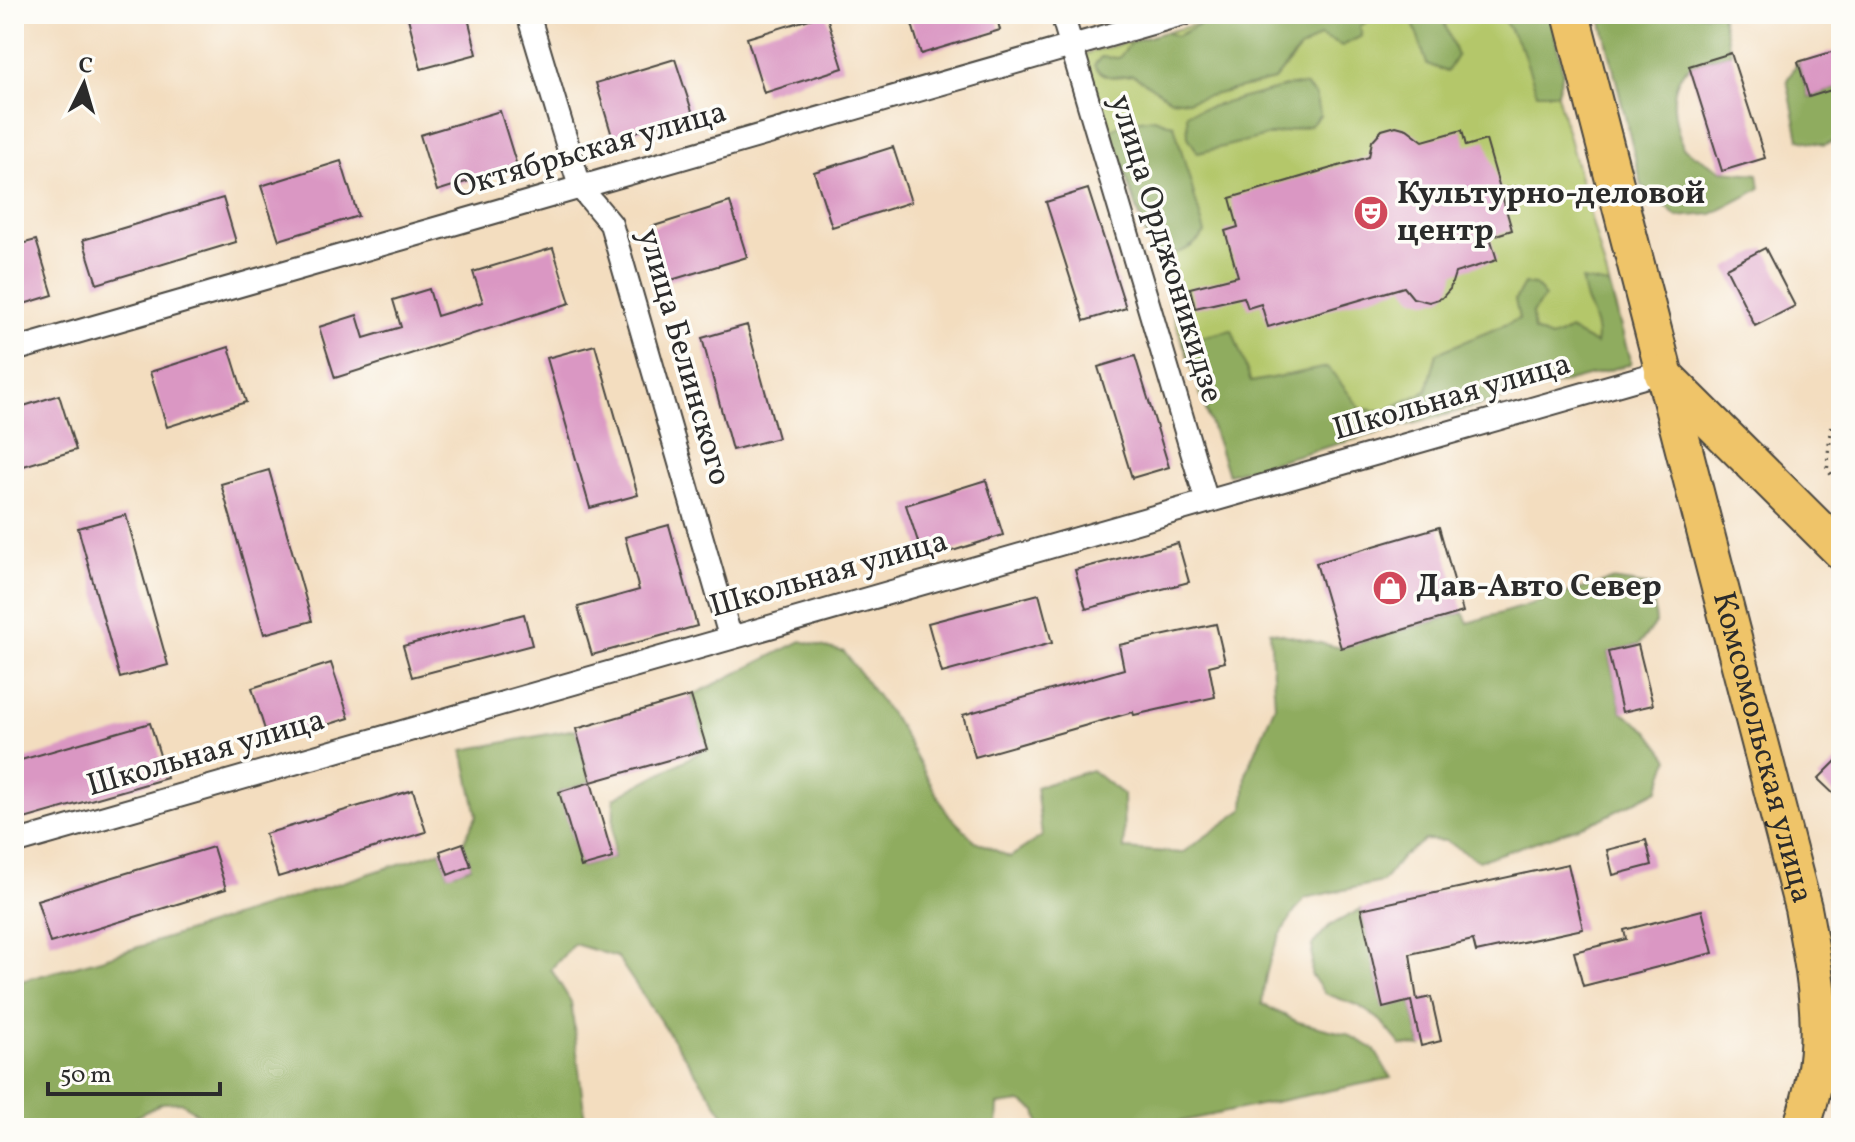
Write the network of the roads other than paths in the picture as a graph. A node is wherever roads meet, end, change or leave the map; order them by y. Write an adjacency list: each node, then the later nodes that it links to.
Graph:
1 (528, 14): 6 (street, улица Белинского)
2 (1062, 14): 5 (street, улица Орджоникидзе)
3 (1183, 14): 5 (street, Октябрьская улица)
4 (1571, 14): 8 (main road, Комсомольская улица)
5 (1071, 46): 6 (street, Октябрьская улица); 9 (street, улица Орджоникидзе)
6 (580, 187): 7 (street, Октябрьская улица); 11 (street, улица Белинского)
7 (14, 350)
8 (1661, 372): 9 (street, Школьная улица); 10 (main road); 13 (main road, Комсомольская улица)
9 (1207, 502): 11 (street, Школьная улица)
10 (1841, 551)
11 (730, 636): 12 (street, Школьная улица)
12 (14, 843)
13 (1801, 1128)

